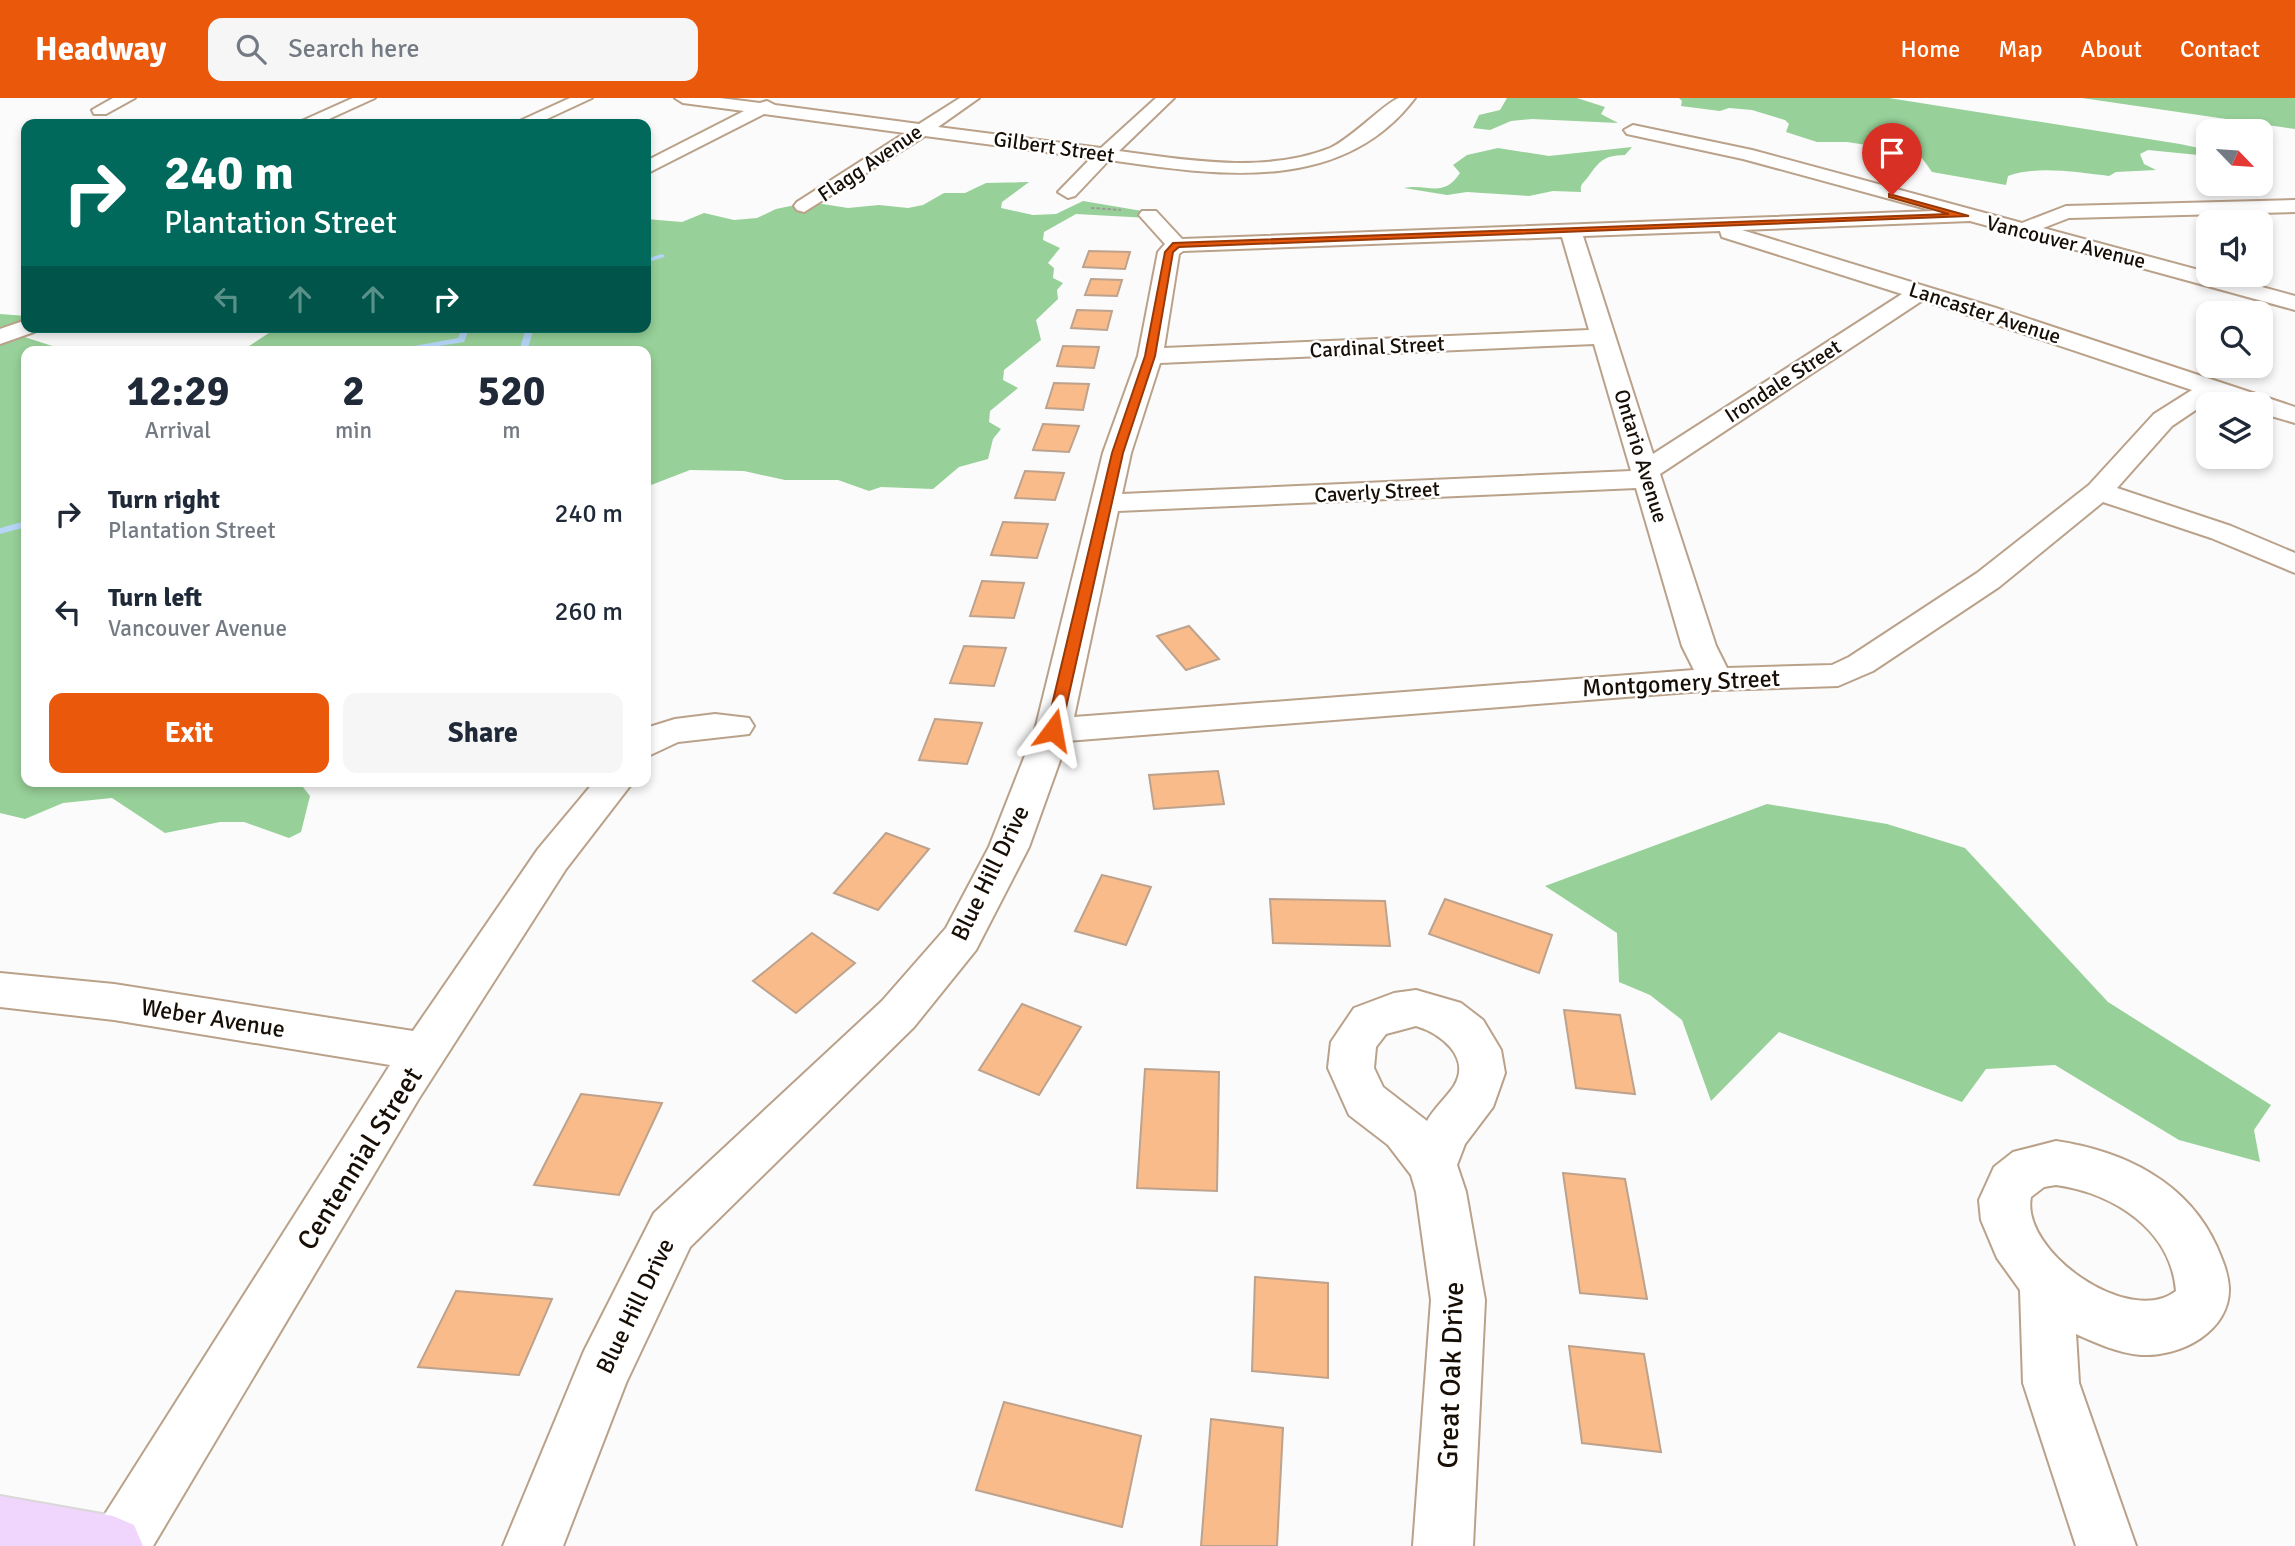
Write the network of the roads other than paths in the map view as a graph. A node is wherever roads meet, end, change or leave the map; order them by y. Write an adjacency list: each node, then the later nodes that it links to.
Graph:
1 (127, 98): 10 (street)
2 (367, 98): 11 (street)
3 (584, 98): 12 (street)
4 (683, 98): 9 (street, Gilbert Street)
5 (781, 98): 9 (street)
6 (971, 98): 13 (street, Flagg Avenue)
7 (1166, 98): 15 (street)
8 (1407, 98): 15 (street, Gilbert Street)
9 (763, 108): 13 (street, Gilbert Street); 16 (street)
10 (100, 110)
11 (316, 119)
12 (534, 119)
13 (920, 129): 15 (street, Gilbert Street); 18 (street, Flagg Avenue)
14 (1633, 130): 21 (street, Vancouver Avenue)
15 (1104, 154): 17 (street)
16 (651, 165)
17 (1068, 192)
18 (804, 206)
19 (2295, 206): 23 (street)
20 (1149, 215): 25 (street)
21 (1965, 216): 22 (street); 23 (street, Vancouver Avenue)
22 (1708, 226): 24 (street); 26 (street, Lancaster Avenue)
23 (2021, 230): 27 (street, Vancouver Avenue)
24 (1571, 232): 25 (street); 29 (street, Ontario Avenue)
25 (1177, 244): 31 (street, Blue Hill Drive)
26 (1920, 292): 32 (street, Lancaster Avenue); 36 (street, Irondale Street)
27 (2295, 303)
28 (21, 329): 30 (street)
29 (1605, 336): 31 (street, Cardinal Street); 36 (street, Ontario Avenue)
30 (0, 337)
31 (1150, 356): 38 (street, Blue Hill Drive)
32 (2210, 389): 33 (street, Lancaster Avenue); 37 (street, Montgomery Street)
33 (2220, 392)
34 (2273, 408): 35 (street, Lancaster Avenue)
35 (2295, 415)
36 (1647, 475): 38 (street, Caverly Street); 40 (street, Ontario Avenue)
37 (2099, 491): 39 (street); 40 (street, Montgomery Street)
38 (1105, 503): 42 (street, Blue Hill Drive)
39 (2295, 564)
40 (1715, 679): 42 (street, Montgomery Street)
41 (736, 726): 43 (street)
42 (1053, 730): 52 (street, Blue Hill Drive)
43 (651, 739)
44 (611, 787): 46 (street, Centennial Street)
45 (0, 990): 46 (street, Weber Avenue)
46 (425, 1052): 51 (street, Centennial Street)
47 (1433, 1165): 53 (street, Great Oak Drive)
48 (2046, 1283): 54 (street)
49 (0, 1526): 50 (main road)
50 (113, 1546)
51 (119, 1546)
52 (533, 1546)
53 (1443, 1546)
54 (2106, 1546)

